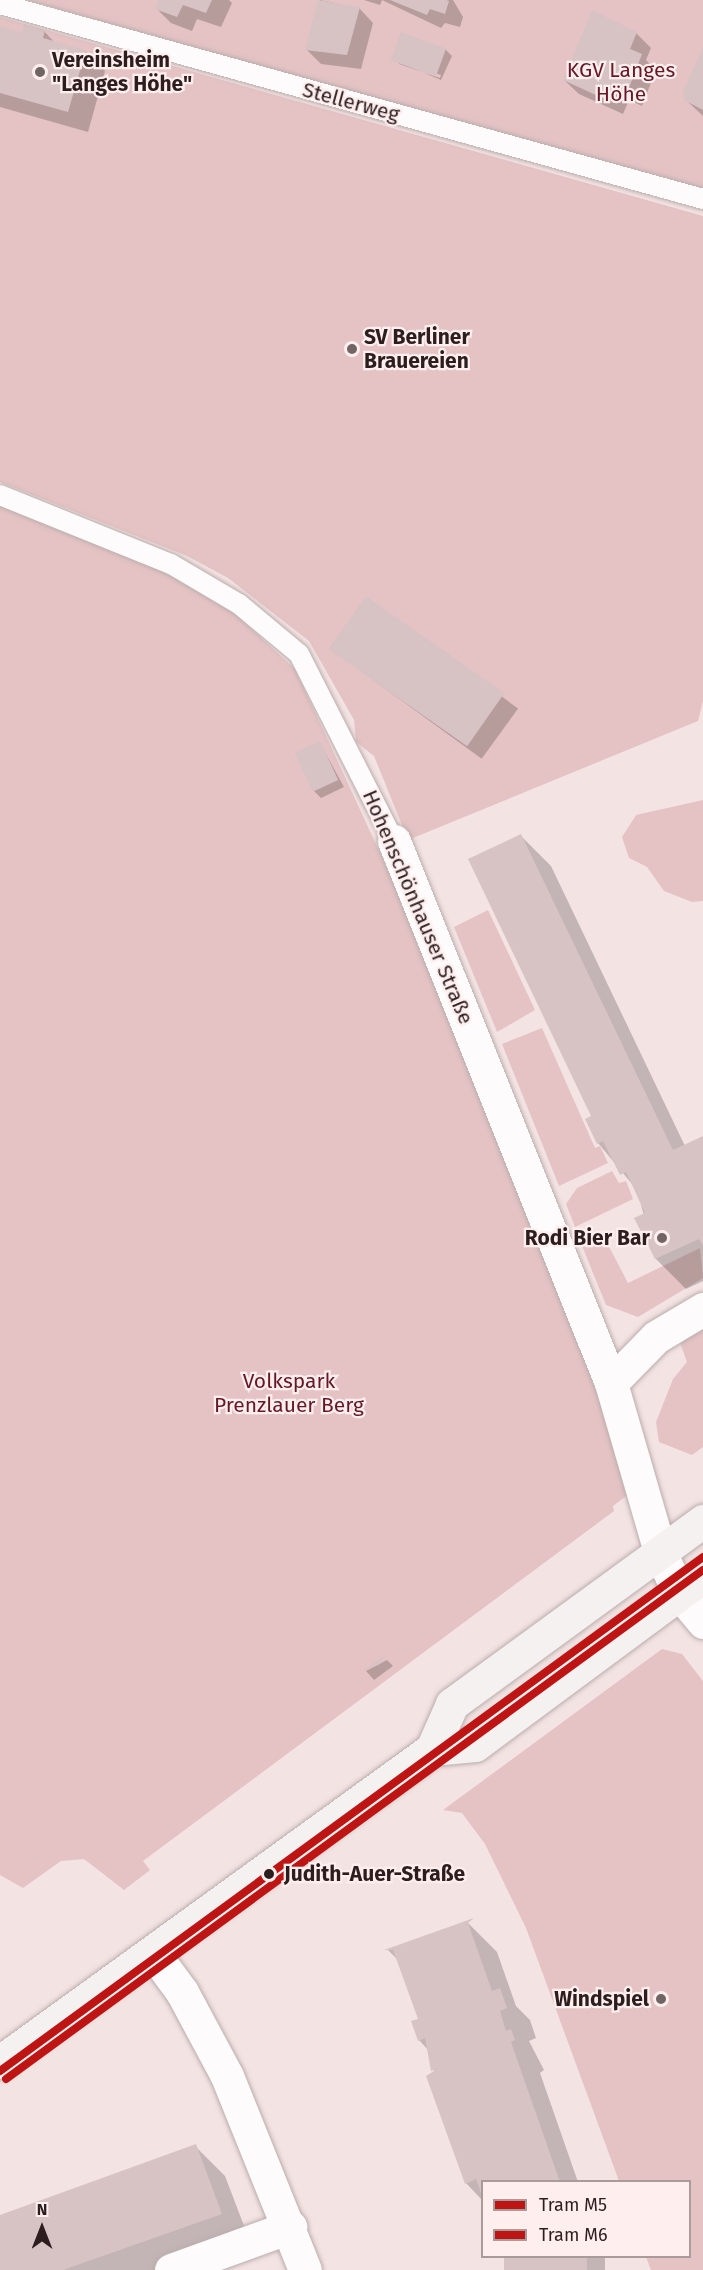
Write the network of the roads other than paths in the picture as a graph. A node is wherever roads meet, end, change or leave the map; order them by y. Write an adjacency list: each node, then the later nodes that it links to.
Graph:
1 (0, 4): 2 (lane, Stellerweg)
2 (703, 199)
3 (0, 495): 4 (lane, Hohenschönhauser Straße)
4 (394, 841): 6 (street, Hohenschönhauser Straße)
5 (703, 1309): 6 (street)
6 (611, 1383): 8 (street, Hohenschönhauser Straße)
7 (703, 1521): 8 (street)
8 (660, 1552): 9 (street, Hohenschönhauser Straße); 11 (street)
9 (691, 1585): 10 (street, Hohenschönhauser Straße); 11 (street)
10 (703, 1622)
11 (432, 1749): 12 (street)
12 (154, 1954): 13 (street); 14 (street)
13 (0, 2062)
14 (290, 2227): 15 (street); 16 (street)
15 (171, 2270)
16 (305, 2270)

